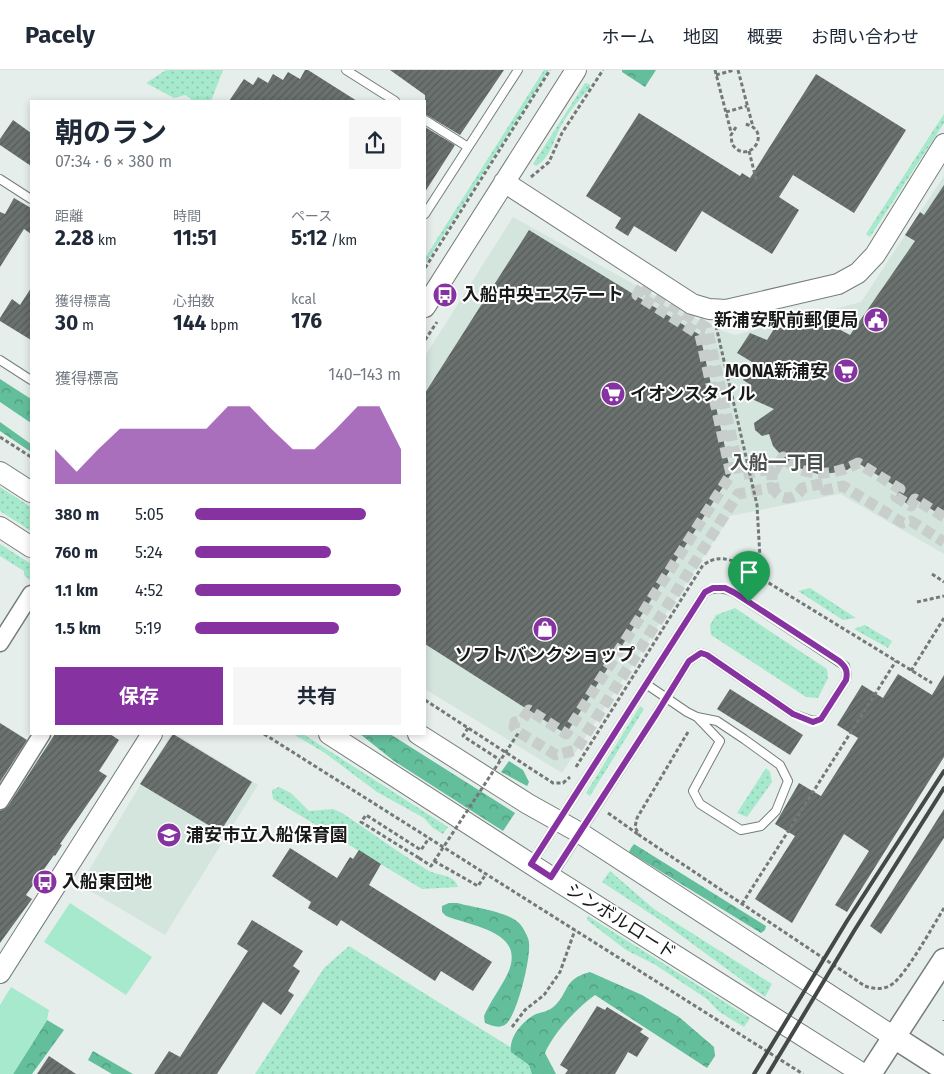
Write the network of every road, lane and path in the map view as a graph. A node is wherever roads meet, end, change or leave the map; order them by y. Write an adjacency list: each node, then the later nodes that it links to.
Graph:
1 (346, 70): 10 (lane)
2 (518, 70): 19 (lane)
3 (550, 70): 27 (path)
4 (576, 70): 23 (street)
5 (603, 70): 21 (path)
6 (714, 70): 9 (path)
7 (734, 70): 9 (path)
8 (738, 70): 11 (path)
9 (716, 75): 12 (path)
10 (393, 100)
11 (748, 106): 12 (path); 16 (path)
12 (726, 112): 17 (path)
13 (426, 121): 19 (lane)
14 (745, 124): 16 (path)
15 (736, 127): 17 (path)
16 (753, 127): 20 (path)
17 (732, 133): 20 (path)
18 (944, 144): 23 (street)
19 (468, 147): 26 (lane)
20 (749, 151): 24 (path)
21 (531, 177)
22 (0, 179): 25 (lane)
23 (504, 182): 28 (street)
24 (757, 183)
25 (30, 198)
26 (426, 212)
27 (426, 266)
28 (426, 305)
29 (714, 320): 38 (path)
30 (0, 360): 31 (lane)
31 (30, 378)
32 (0, 437): 33 (path)
33 (30, 456)
34 (0, 472): 35 (street)
35 (30, 491)
36 (0, 527): 37 (street)
37 (30, 546)
38 (750, 572)
39 (932, 574): 40 (path)
40 (944, 582)
41 (30, 596): 45 (street)
42 (944, 596): 43 (path)
43 (917, 602)
44 (944, 618): 47 (path)
45 (0, 643)
46 (896, 661): 70 (path)
47 (911, 671)
48 (646, 684): 49 (lane); 49 (lane); 62 (lane)
49 (666, 698): 50 (lane); 63 (lane)
50 (697, 717): 50 (lane)
51 (468, 728): 59 (path)
52 (519, 732): 59 (path, bridge)
53 (688, 732): 64 (path)
54 (41, 735): 60 (street)
55 (151, 735): 74 (street)
56 (266, 735): 65 (path)
57 (331, 735): 67 (street, シンボルロード)
58 (420, 735): 62 (street)
59 (500, 760): 66 (path, bridge)
60 (0, 800)
61 (608, 813): 64 (path)
62 (557, 822): 63 (street); 67 (lane)
63 (580, 833): 69 (lane); 76 (street)
64 (639, 835): 70 (path)
65 (429, 838): 66 (path, bridge); 68 (path)
66 (434, 861): 68 (path)
67 (531, 864): 69 (street, シンボルロード)
68 (486, 874): 72 (path)
69 (551, 877): 79 (street, シンボルロード)
70 (742, 904): 71 (path)
71 (944, 908)
72 (575, 930): 75 (path); 78 (path)
73 (944, 960): 76 (main road)
74 (2, 967)
75 (512, 1027)
76 (894, 1037): 77 (main road); 80 (main road)
77 (944, 1069)
78 (803, 1074)
79 (863, 1074)
80 (870, 1074)

